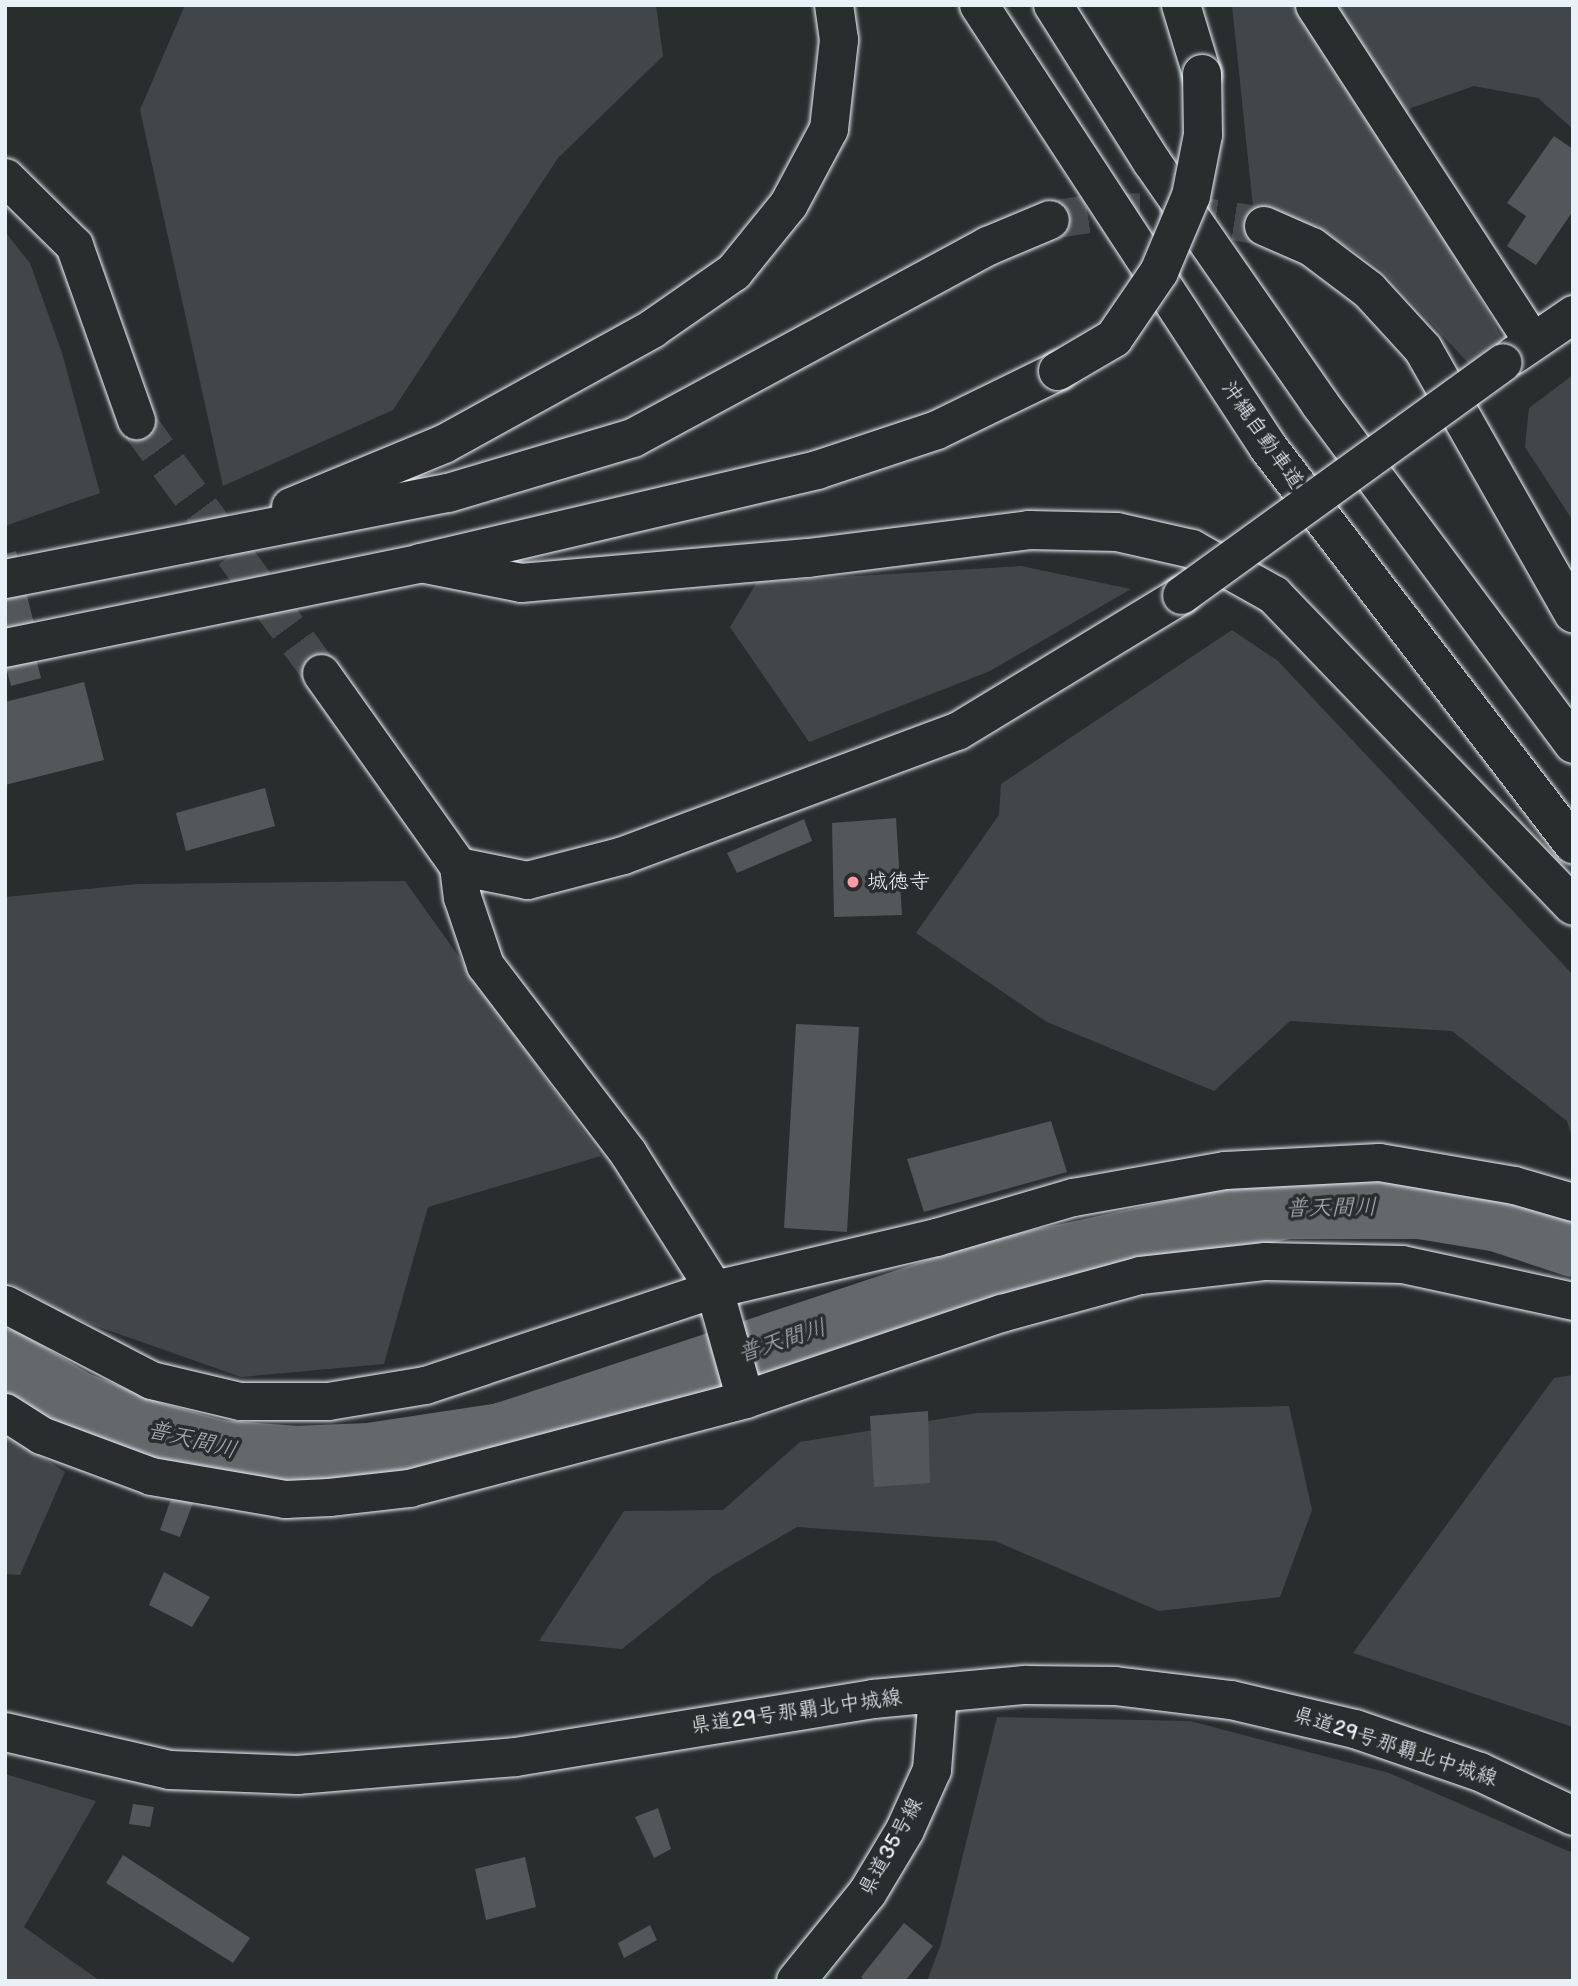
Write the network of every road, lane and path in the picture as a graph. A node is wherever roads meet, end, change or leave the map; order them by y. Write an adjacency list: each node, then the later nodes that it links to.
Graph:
1 (834, 5): 12 (main road)
2 (979, 5): 19 (main road, 沖縄自動車道)
3 (1053, 5): 18 (main road)
4 (1181, 5): 13 (main road, bridge)
5 (1314, 5): 10 (street)
6 (5, 177): 11 (street)
7 (1050, 220): 12 (main road)
8 (1264, 226): 15 (main road)
9 (1573, 314): 10 (street)
10 (1517, 352): 20 (street, bridge)
11 (136, 420)
12 (211, 539): 14 (main road)
13 (421, 563): 16 (main road); 21 (main road)
14 (5, 579)
15 (1573, 613)
16 (5, 648)
17 (321, 673): 20 (street)
18 (1573, 744)
19 (1573, 844)
20 (458, 866): 23 (street)
21 (1573, 906)
22 (1573, 1202): 23 (street)
23 (714, 1290): 25 (street); 26 (street)
24 (1573, 1301): 26 (street)
25 (5, 1304)
26 (744, 1397): 27 (street)
27 (5, 1412)
28 (938, 1694): 29 (main road, 県道29号那覇北中城線); 30 (main road, 県道29号那覇北中城線); 31 (main road, 県道35号線)
29 (5, 1732)
30 (1573, 1816)
31 (796, 1981)

